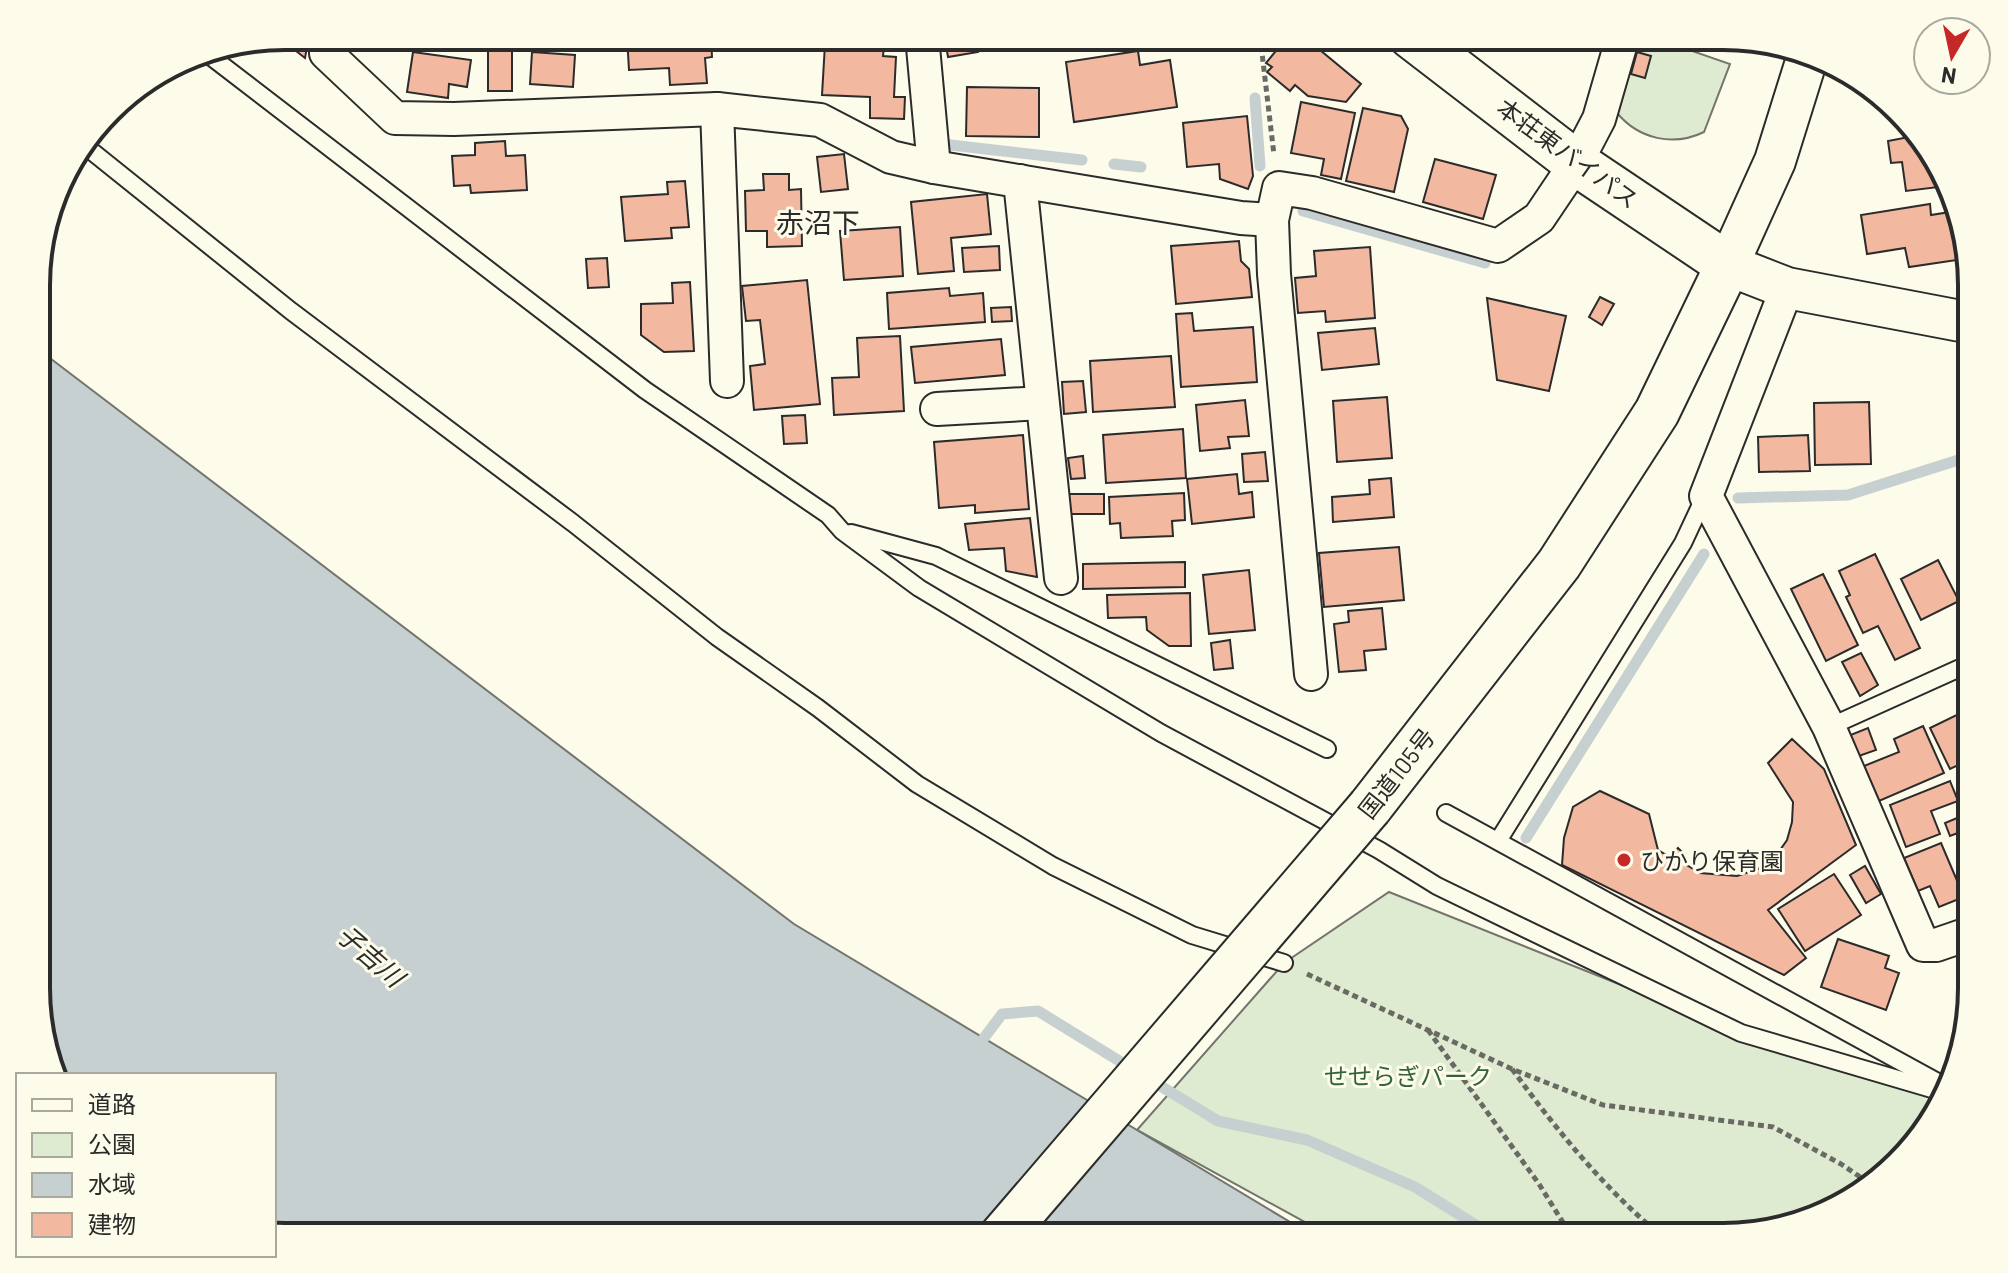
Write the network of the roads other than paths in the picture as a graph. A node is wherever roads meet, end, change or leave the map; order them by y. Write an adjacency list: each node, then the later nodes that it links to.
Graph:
1 (1429, 50): 9 (highway, 本荘東バイパス)
2 (1619, 50): 9 (street)
3 (326, 51): 7 (street)
4 (923, 51): 10 (street)
5 (216, 60): 20 (lane)
6 (1805, 65): 13 (street)
7 (717, 109): 10 (street); 16 (street)
8 (92, 151): 29 (lane)
9 (1576, 163): 12 (street); 13 (highway, 本荘東バイパス)
10 (934, 167): 11 (street)
11 (1020, 181): 12 (street); 17 (street)
12 (1272, 220): 23 (street)
13 (1728, 265): 14 (street); 32 (highway, 国道105号, bridge)
14 (1787, 288): 15 (street); 19 (street)
15 (1957, 320)
16 (727, 381)
17 (1042, 403): 18 (street); 21 (street)
18 (937, 409)
19 (1706, 496): 24 (street); 27 (lane)
20 (842, 531): 25 (lane); 31 (lane)
21 (1061, 578)
22 (1957, 669): 24 (lane)
23 (1311, 674)
24 (1829, 727): 28 (street)
25 (1327, 749)
26 (1446, 813): 27 (lane)
27 (1498, 841): 30 (lane)
28 (1957, 938)
29 (1284, 963)
30 (1938, 1083)
31 (1935, 1090)
32 (1013, 1222)

